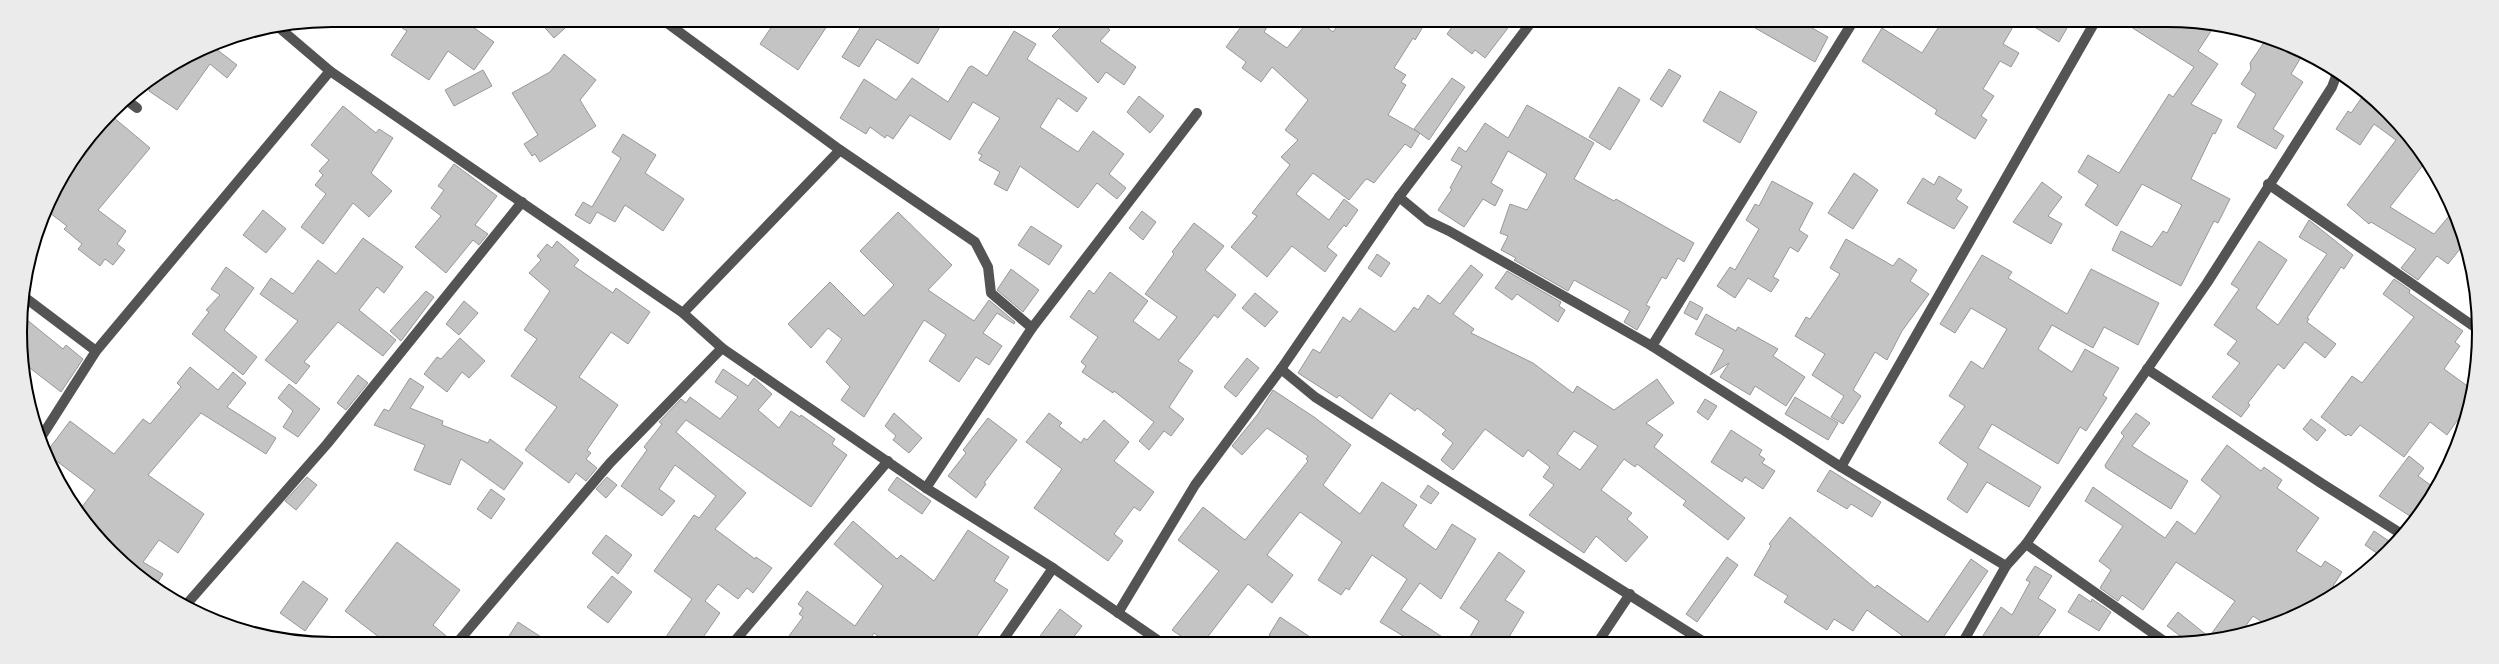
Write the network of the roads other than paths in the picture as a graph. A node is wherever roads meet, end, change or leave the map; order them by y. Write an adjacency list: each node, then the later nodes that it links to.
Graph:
1 (673, 27): 11 (street)
2 (1528, 27): 13 (street)
3 (1850, 27): 19 (street)
4 (2092, 27): 26 (street)
5 (286, 31): 6 (street)
6 (330, 71): 14 (street); 21 (street)
7 (2336, 78): 12 (street)
8 (131, 103): 9 (street)
9 (137, 108)
10 (1197, 113): 18 (street)
11 (840, 150): 16 (street); 18 (street)
12 (2268, 184): 17 (street); 22 (street)
13 (1399, 197): 19 (street); 23 (street)
14 (522, 202): 16 (street); 33 (street)
15 (29, 301): 21 (street)
16 (683, 313): 20 (street)
17 (2472, 325)
18 (1032, 328): 27 (street)
19 (1652, 346): 26 (street)
20 (722, 348): 25 (street); 35 (street)
21 (96, 351): 24 (street)
22 (2147, 369): 28 (street); 29 (street)
23 (1282, 370): 32 (street); 34 (street)
24 (44, 433)
25 (888, 461): 27 (street); 36 (street)
26 (1841, 467): 30 (street)
27 (926, 488): 31 (street)
28 (2397, 531)
29 (2026, 544): 30 (street); 42 (street)
30 (2006, 566): 41 (street)
31 (1054, 568): 34 (street); 37 (street)
32 (1630, 594): 39 (street); 40 (street)
33 (189, 602)
34 (1118, 613): 38 (street)
35 (462, 637)
36 (738, 637)
37 (1005, 637)
38 (1153, 637)
39 (1601, 637)
40 (1696, 637)
41 (1966, 637)
42 (2158, 637)

